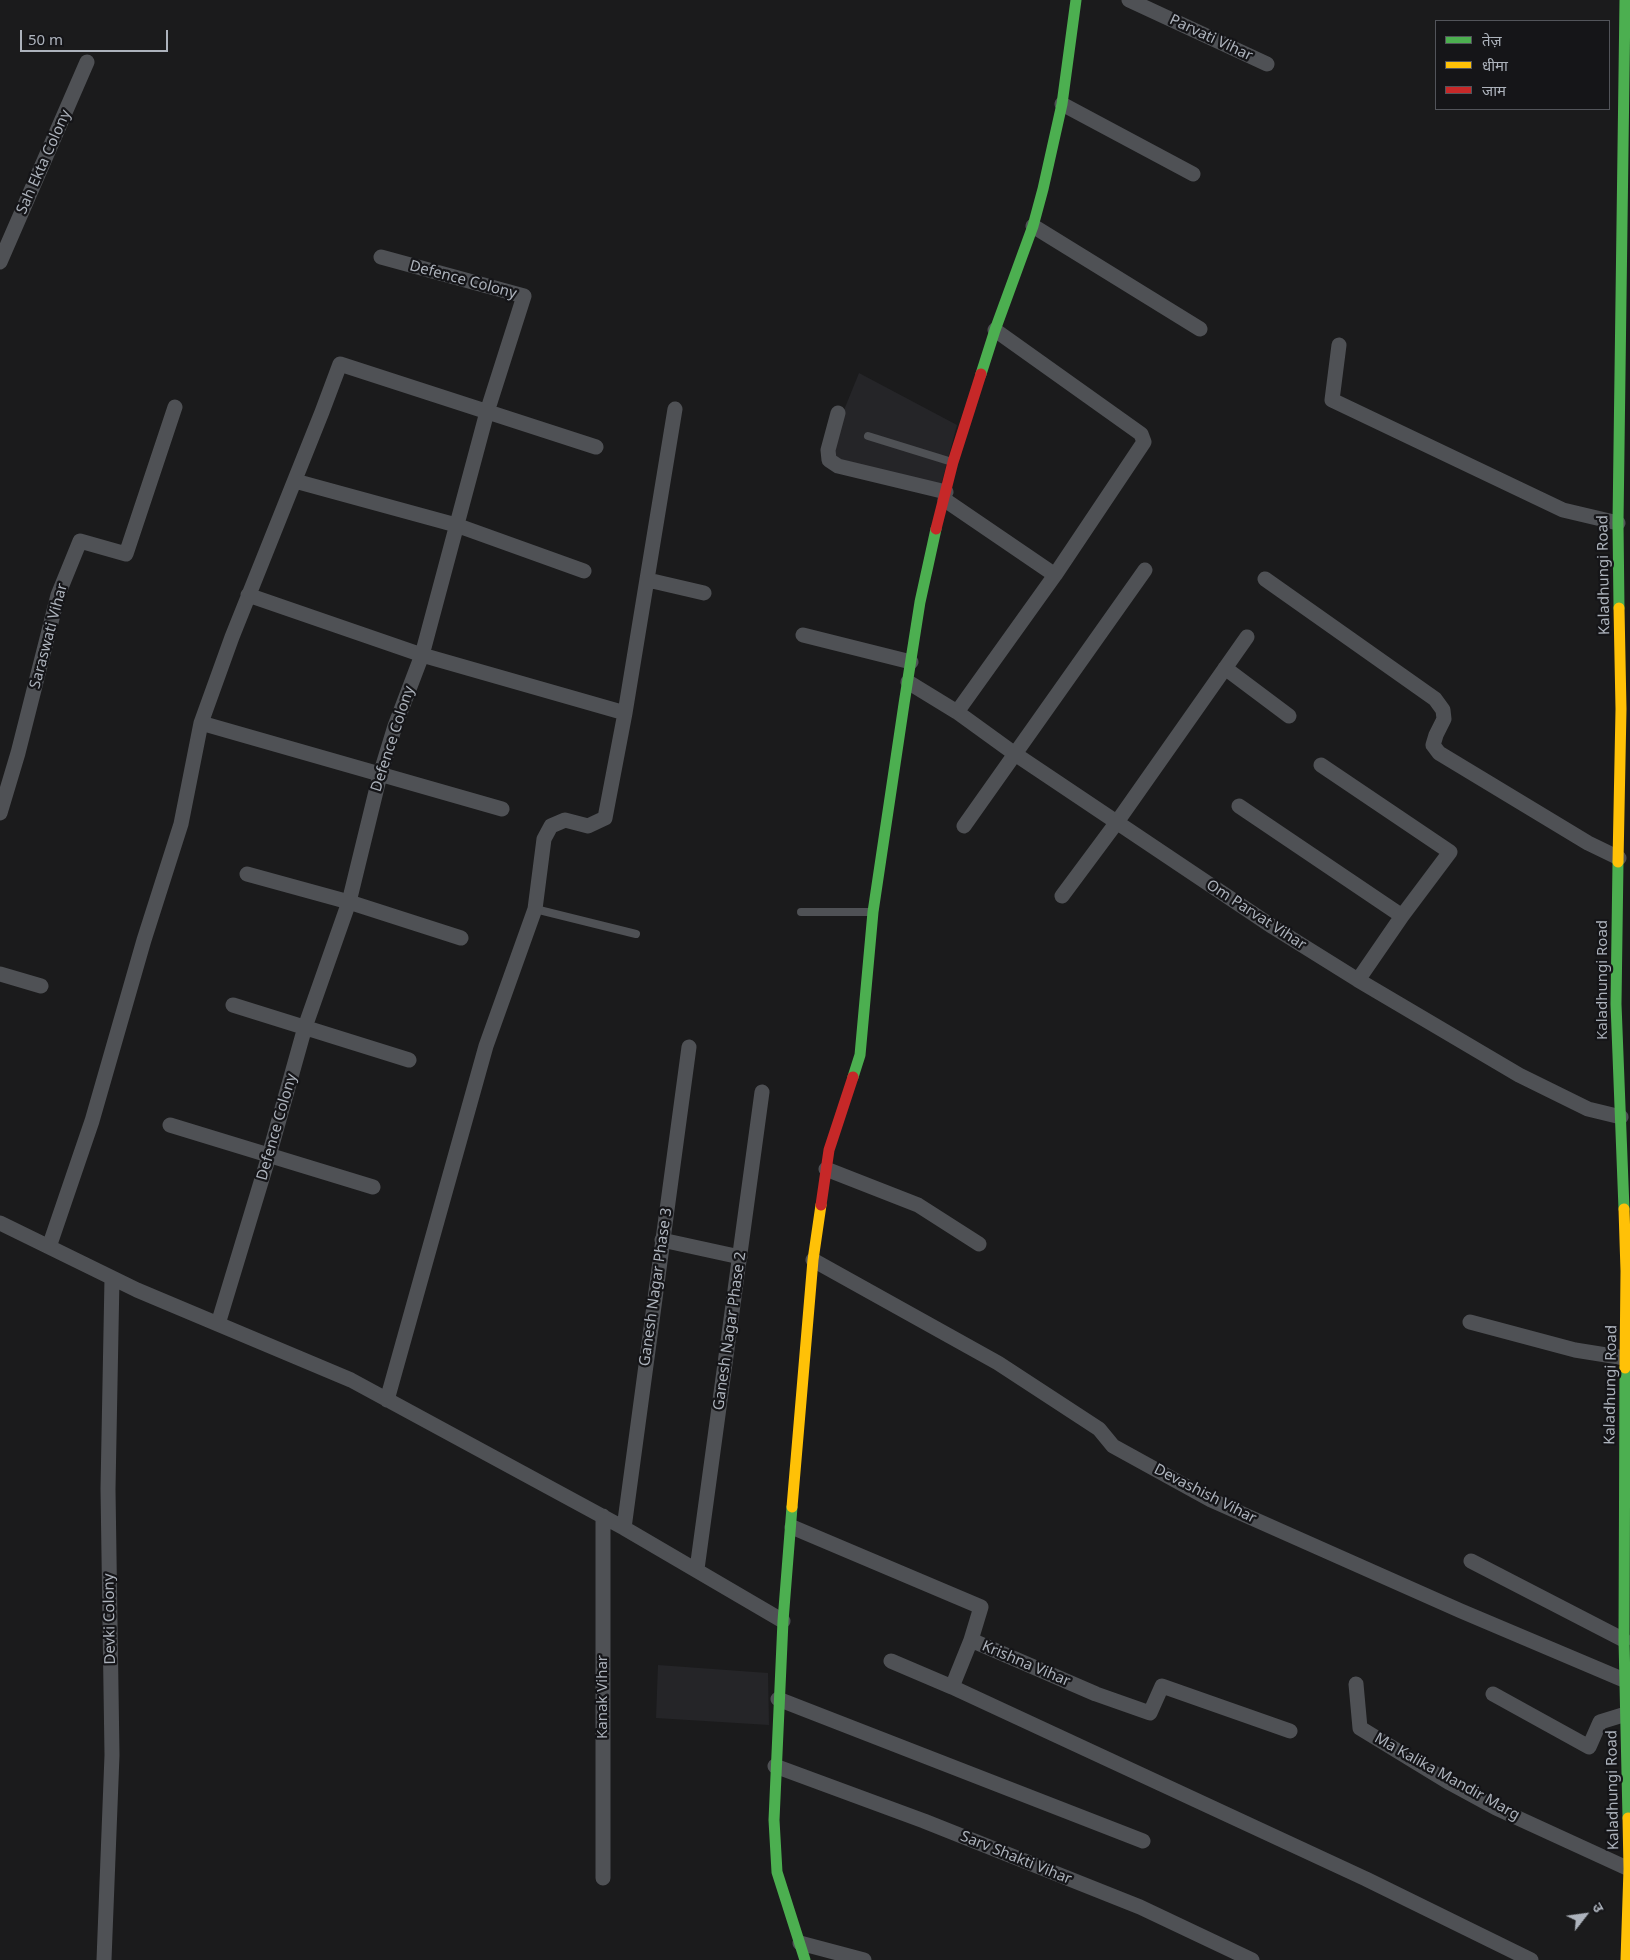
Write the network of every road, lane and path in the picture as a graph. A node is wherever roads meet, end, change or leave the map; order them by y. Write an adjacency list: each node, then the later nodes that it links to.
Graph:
1 (1076, 0): 6 (street)
2 (1128, 0): 5 (street, Parvati Vihar)
3 (1625, 0): 7 (street, Kaladhungi Road)
4 (87, 62): 11 (street, Sah Ekta Colony)
5 (1267, 64)
6 (1062, 104): 8 (street); 9 (street)
7 (1626, 158): 12 (street, Kaladhungi Road)
8 (1192, 174)
9 (1033, 226): 13 (street); 14 (street)
10 (381, 257): 18 (street, Defence Colony)
11 (0, 262)
12 (1625, 313): 25 (street, Kaladhungi Road)
13 (1200, 329)
14 (995, 330): 22 (street); 29 (street)
15 (1339, 345): 25 (street)
16 (175, 406): 50 (street, Saraswati Vihar)
17 (675, 409): 31 (street)
18 (487, 412): 21 (street); 23 (street); 26 (street, Defence Colony)
19 (838, 413): 24 (street)
20 (868, 436): 22 (lane)
21 (596, 447)
22 (953, 462): 24 (street)
23 (295, 481): 26 (street); 33 (street)
24 (945, 496): 29 (street); 37 (street)
25 (1618, 523): 40 (street, Kaladhungi Road)
26 (456, 525): 28 (street); 36 (street, Defence Colony)
27 (1145, 570): 45 (street)
28 (584, 571)
29 (1055, 575): 41 (street)
30 (1265, 579): 53 (street)
31 (648, 580): 32 (street); 42 (street)
32 (704, 593)
33 (248, 595): 36 (street); 44 (street)
34 (803, 635): 37 (street)
35 (1247, 637): 38 (street)
36 (422, 655): 42 (street); 47 (street, Defence Colony)
37 (911, 662): 39 (street)
38 (1225, 668): 43 (street); 51 (street)
39 (908, 682): 41 (street, Om Parvat Vihar); 59 (street)
40 (1626, 710): 53 (street, Kaladhungi Road)
41 (957, 712): 45 (street, Om Parvat Vihar)
42 (625, 713): 57 (street)
43 (1289, 716)
44 (201, 723): 47 (street); 80 (street)
45 (1015, 754): 51 (street, Om Parvat Vihar); 52 (street)
46 (1321, 765): 60 (street)
47 (380, 775): 49 (street); 56 (street, Defence Colony)
48 (1239, 806): 60 (street)
49 (502, 809)
50 (0, 813)
51 (1117, 822): 55 (street); 64 (street, Om Parvat Vihar)
52 (964, 826)
53 (1619, 858): 70 (street, Kaladhungi Road)
54 (247, 874): 56 (street)
55 (1062, 896)
56 (349, 902): 62 (street); 67 (street, Defence Colony)
57 (535, 909): 61 (lane); 88 (street)
58 (801, 912): 59 (lane)
59 (873, 912): 75 (street)
60 (1402, 916): 64 (street)
61 (636, 934)
62 (461, 938)
63 (0, 974): 65 (street)
64 (1358, 980): 72 (street, Om Parvat Vihar)
65 (41, 986)
66 (233, 1005): 67 (street)
67 (305, 1027): 69 (street); 74 (street, Defence Colony)
68 (689, 1048): 78 (street, Ganesh Nagar Phase 3)
69 (409, 1060)
70 (1624, 1077): 72 (street, Kaladhungi Road)
71 (762, 1092): 81 (street, Ganesh Nagar Phase 2)
72 (1621, 1117): 86 (street, Kaladhungi Road)
73 (170, 1125): 74 (street)
74 (270, 1154): 76 (street); 85 (street, Defence Colony)
75 (826, 1169): 79 (street); 82 (street)
76 (373, 1187)
77 (0, 1223): 80 (street)
78 (662, 1240): 81 (street); 91 (street, Ganesh Nagar Phase 3)
79 (979, 1244)
80 (49, 1247): 83 (street)
81 (740, 1257): 94 (street, Ganesh Nagar Phase 2)
82 (814, 1260): 90 (street); 99 (street, Devashish Vihar)
83 (112, 1278): 85 (street); 112 (street, Devki Colony)
84 (1470, 1322): 87 (street)
85 (218, 1324): 88 (street)
86 (1628, 1337): 87 (street, Kaladhungi Road)
87 (1625, 1358): 92 (street, Kaladhungi Road)
88 (387, 1400): 89 (street)
89 (602, 1516): 91 (street); 110 (street, Kanak Vihar)
90 (792, 1527): 95 (street); 96 (street, Krishna Vihar)
91 (624, 1528): 94 (street)
92 (1627, 1535): 97 (street, Kaladhungi Road)
93 (1471, 1560): 97 (street)
94 (696, 1569): 95 (street)
95 (783, 1621): 103 (street)
96 (971, 1640): 101 (street); 105 (street, Krishna Vihar)
97 (1624, 1640): 99 (street, Kaladhungi Road)
98 (891, 1661): 101 (street)
99 (1624, 1680): 104 (street, Kaladhungi Road)
100 (1356, 1684): 109 (street, Ma Kalika Mandir Marg)
101 (952, 1687): 116 (street)
102 (1494, 1694): 104 (street)
103 (778, 1699): 107 (street); 108 (street)
104 (1626, 1714): 106 (street, Kaladhungi Road)
105 (1290, 1731)
106 (1628, 1738): 109 (street, Kaladhungi Road)
107 (775, 1766): 111 (street); 115 (street, Sarv Shakti Vihar)
108 (1144, 1841)
109 (1629, 1869): 117 (street, Kaladhungi Road)
110 (603, 1878)
111 (800, 1943): 113 (street); 114 (street)
112 (104, 1960)
113 (805, 1960)
114 (864, 1960)
115 (1252, 1960)
116 (1531, 1960)
117 (1626, 1960)

